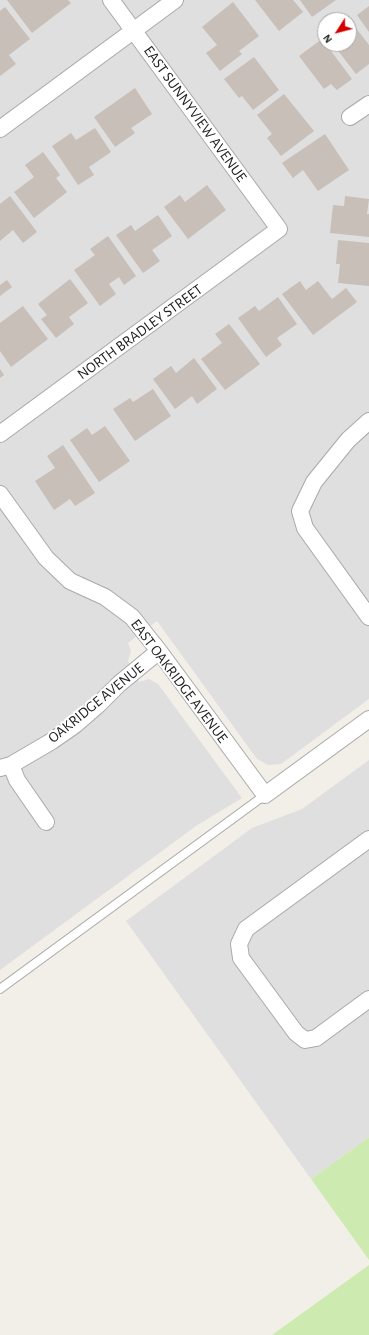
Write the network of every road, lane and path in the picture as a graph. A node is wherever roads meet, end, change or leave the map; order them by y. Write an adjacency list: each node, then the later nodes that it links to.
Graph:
1 (111, 0): 3 (street, EAST SUNNYVIEW AVENUE)
2 (175, 0): 3 (street)
3 (133, 31): 6 (street); 7 (street, EAST SUNNYVIEW AVENUE)
4 (369, 104): 5 (street)
5 (350, 117)
6 (0, 129)
7 (280, 229): 9 (street, NORTH BRADLEY STREET)
8 (369, 421): 11 (street)
9 (0, 434)
10 (0, 494): 12 (street, EAST OAKRIDGE AVENUE)
11 (369, 617)
12 (159, 651): 14 (street, OAKRIDGE AVENUE); 15 (street, EAST OAKRIDGE AVENUE)
13 (369, 719): 15 (street)
14 (5, 766): 16 (street, OAKRIDGE AVENUE)
15 (265, 795): 18 (lane)
16 (46, 822)
17 (369, 838): 19 (street)
18 (0, 989)
19 (369, 999)

